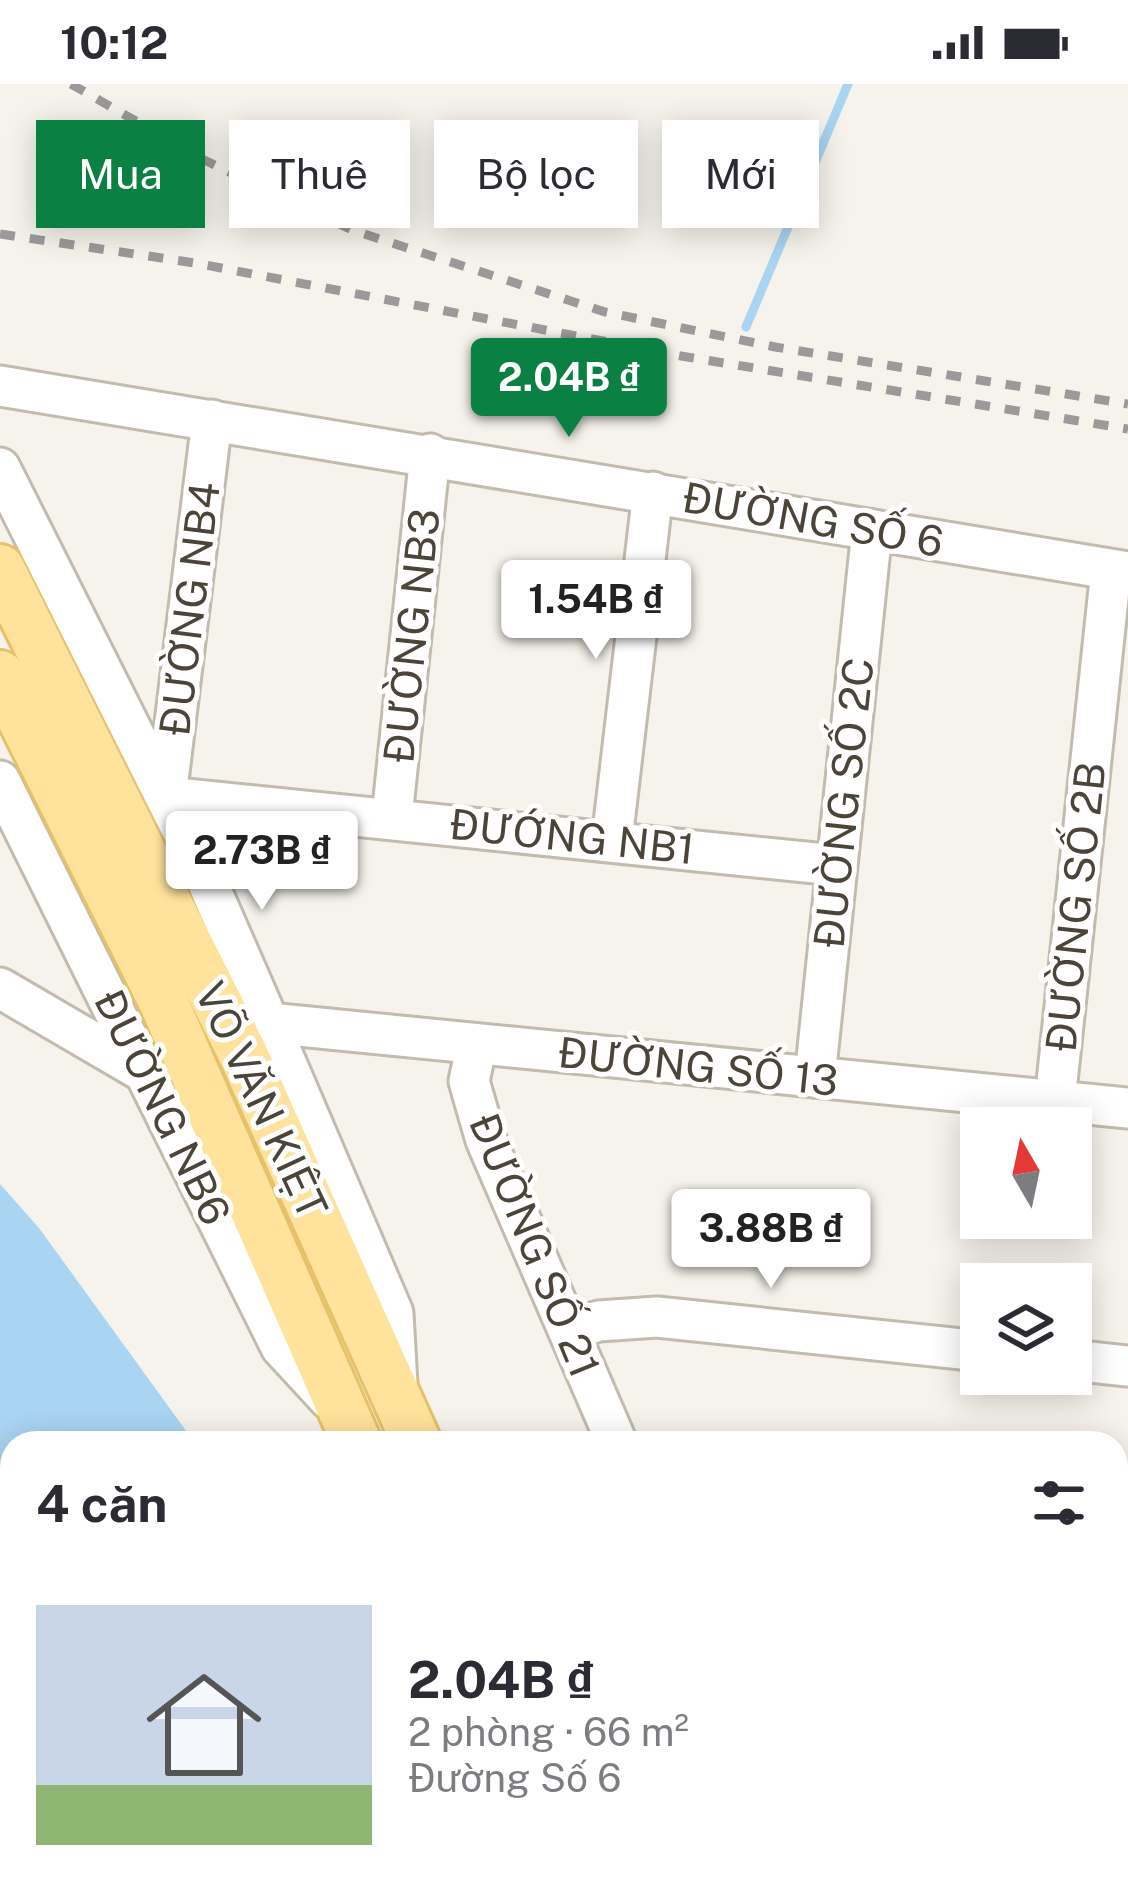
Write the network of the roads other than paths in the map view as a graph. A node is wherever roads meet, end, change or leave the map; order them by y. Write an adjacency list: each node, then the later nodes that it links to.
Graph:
1 (0, 386): 2 (street, ĐƯỜNG SỐ 6)
2 (212, 420): 3 (street, ĐƯỜNG SỐ 6); 11 (street, ĐƯỜNG NB4)
3 (430, 454): 5 (street, ĐƯỜNG SỐ 6); 12 (street, ĐƯỜNG NB3)
4 (0, 468): 11 (street)
5 (653, 492): 6 (street, ĐƯỜNG SỐ 6); 13 (street)
6 (872, 530): 8 (street, ĐƯỜNG SỐ 6); 14 (street, ĐƯỜNG SỐ 2C)
7 (0, 569): 16 (main road, VÕ VĂN KIỆT)
8 (1120, 571): 20 (street, ĐƯỜNG SỐ 2B)
9 (0, 675): 26 (main road, VÕ VĂN KIỆT)
10 (0, 781): 18 (street, ĐƯỜNG NB6)
11 (166, 797): 12 (street, ĐƯỚNG NB1); 16 (street)
12 (392, 817): 13 (street, ĐƯỚNG NB1)
13 (612, 840): 14 (street, ĐƯỚNG NB1)
14 (835, 865): 19 (street, ĐƯỜNG SỐ 2C)
15 (0, 988): 18 (street)
16 (256, 1038): 17 (street, ĐƯỜNG SỐ 13); 27 (main road, VÕ VĂN KIỆT)
17 (477, 1044): 19 (street, ĐƯỜNG SỐ 13); 22 (street, ĐƯỜNG SỐ 21)
18 (142, 1071): 26 (street, ĐƯỜNG NB6)
19 (815, 1077): 20 (street, ĐƯỜNG SỐ 13)
20 (1054, 1101): 21 (street, ĐƯỜNG SỐ 13)
21 (1128, 1108)
22 (568, 1330): 23 (street); 28 (street, ĐƯỜNG SỐ 21)
23 (960, 1349)
24 (1092, 1362): 25 (street)
25 (1128, 1366)
26 (352, 1430)
27 (412, 1431)
28 (612, 1431)

